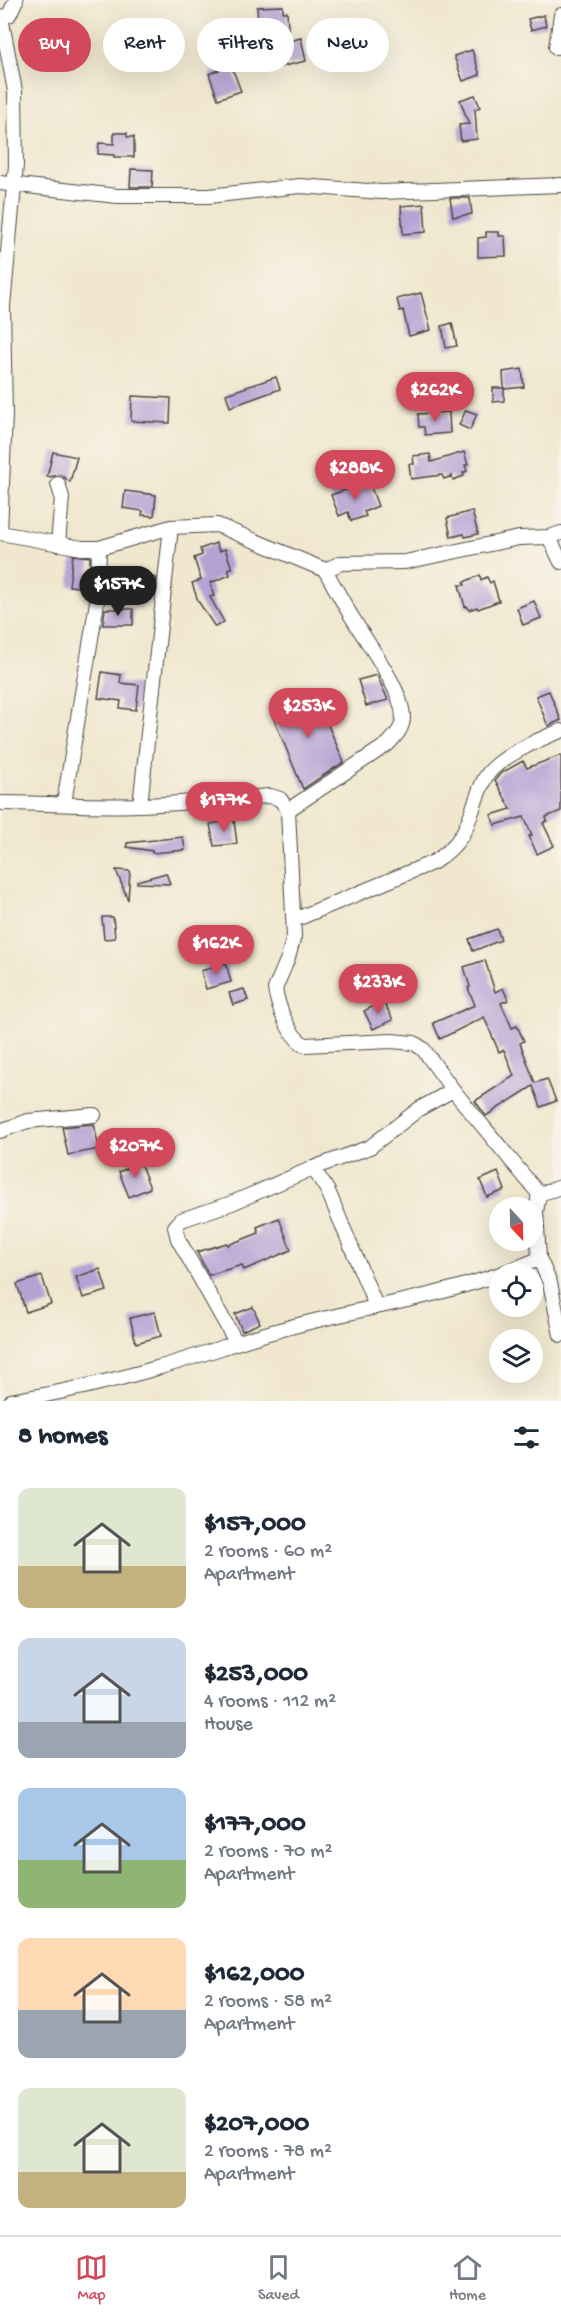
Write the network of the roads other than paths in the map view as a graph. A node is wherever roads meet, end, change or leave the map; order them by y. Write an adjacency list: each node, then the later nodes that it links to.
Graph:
1 (16, 0): 3 (street)
2 (561, 15): 4 (street)
3 (1, 17): 5 (street)
4 (556, 47)
5 (7, 184): 6 (street); 7 (street)
6 (561, 185)
7 (2, 457): 10 (street)
8 (58, 484): 12 (street)
9 (171, 527): 13 (street); 15 (street); 19 (street)
10 (0, 533): 12 (street)
11 (555, 535): 14 (street); 15 (street)
12 (58, 544): 13 (street)
13 (99, 548): 18 (street)
14 (561, 562)
15 (325, 570): 20 (street)
16 (561, 731): 21 (street)
17 (0, 803): 18 (street)
18 (64, 803): 19 (street)
19 (140, 805): 20 (street)
20 (288, 810): 21 (street)
21 (294, 920): 22 (street)
22 (453, 1090): 25 (street); 27 (street)
23 (94, 1115): 24 (street)
24 (0, 1131)
25 (313, 1168): 31 (street); 33 (street)
26 (561, 1187): 27 (street)
27 (539, 1194): 28 (street)
28 (539, 1258): 29 (street); 32 (street)
29 (529, 1263)
30 (489, 1277): 31 (street)
31 (376, 1306): 33 (street)
32 (561, 1335)
33 (236, 1342): 34 (street)
34 (11, 1401)

